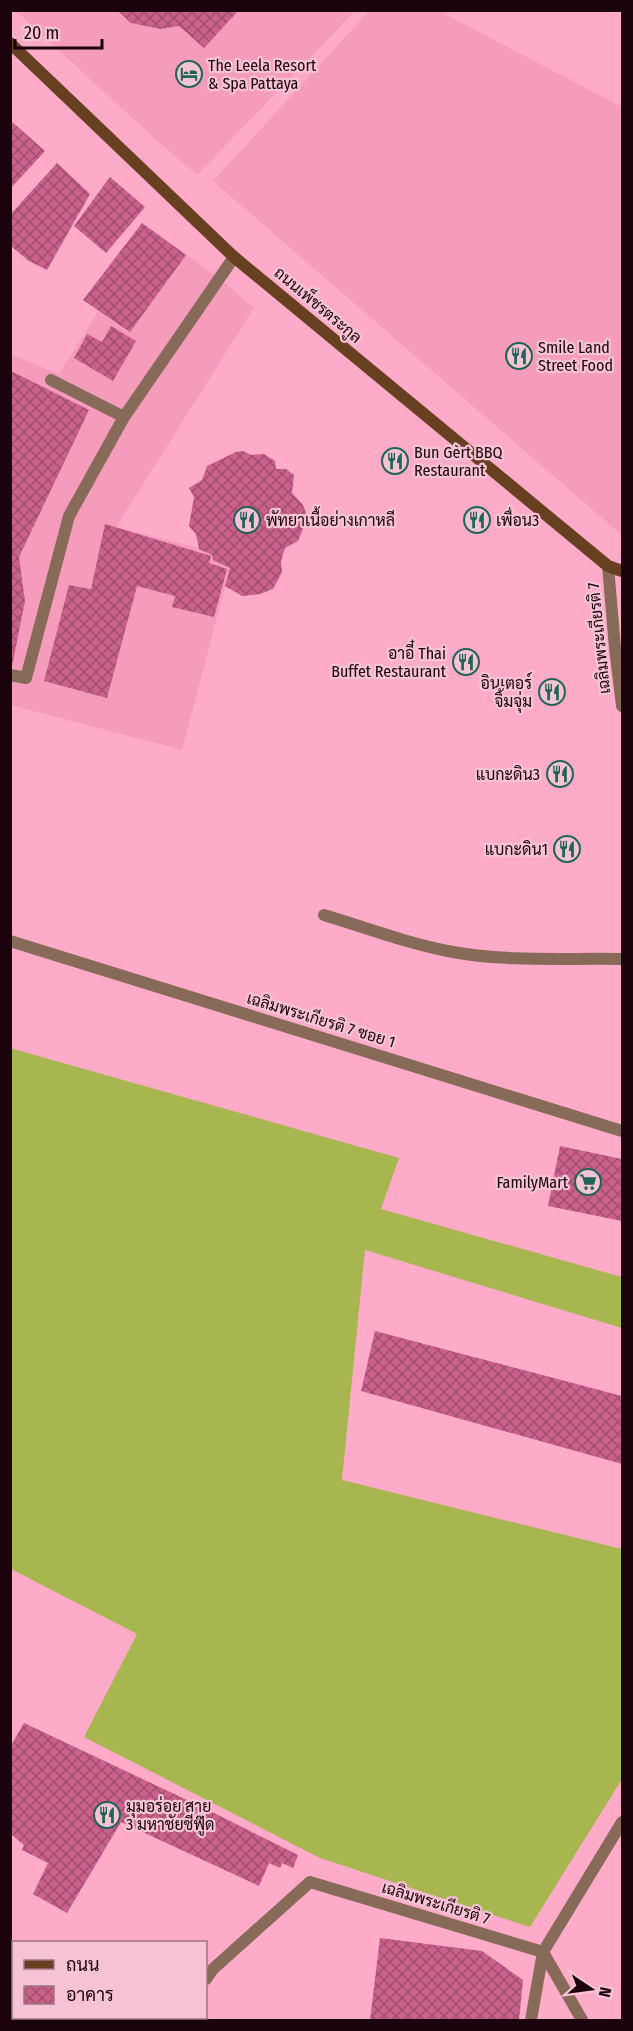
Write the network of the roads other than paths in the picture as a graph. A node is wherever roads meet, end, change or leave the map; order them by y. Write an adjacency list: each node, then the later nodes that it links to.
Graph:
1 (10, 43): 2 (street, ถนนเพ็ชรตระกูล)
2 (234, 258): 4 (street); 5 (street, ถนนเพ็ชรตระกูล)
3 (51, 380): 4 (street)
4 (124, 417): 7 (street)
5 (608, 566): 6 (street, ถนนเพ็ชรตระกูล); 8 (street, เฉลิมพระเกียรติ 7)
6 (622, 571)
7 (10, 675)
8 (622, 706)
9 (324, 915): 11 (street)
10 (10, 941): 12 (street, เฉลิมพระเกียรติ 7 ซอย 1)
11 (622, 959)
12 (622, 1131)
13 (622, 1822): 14 (street)
14 (543, 1952): 15 (street, เฉลิมพระเกียรติ 7); 16 (street); 17 (street)
15 (207, 1978)
16 (531, 2020)
17 (582, 2020)

